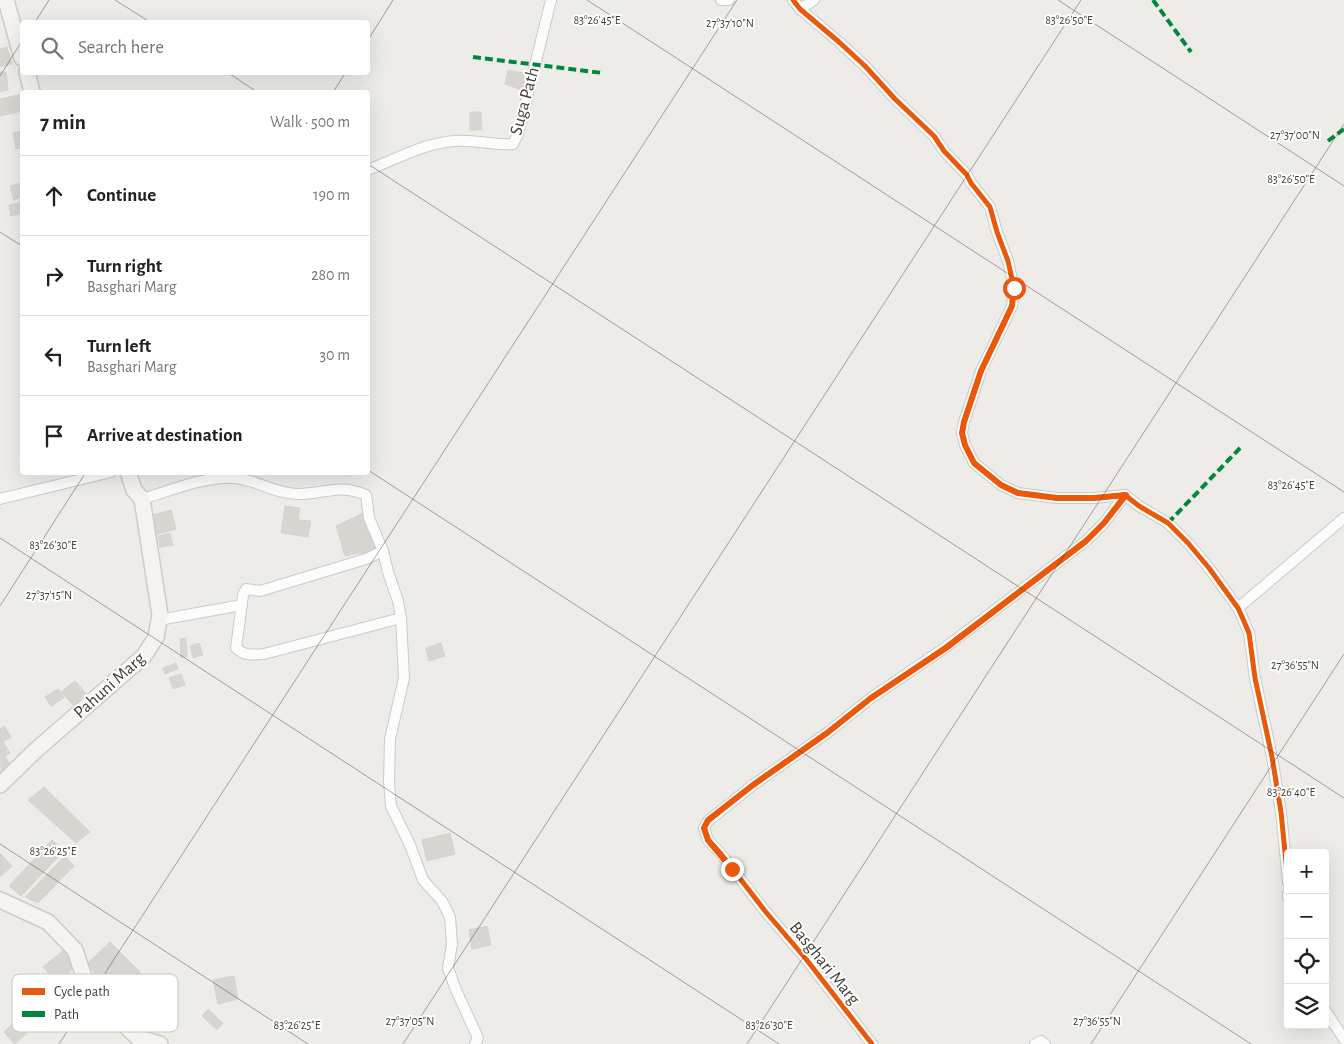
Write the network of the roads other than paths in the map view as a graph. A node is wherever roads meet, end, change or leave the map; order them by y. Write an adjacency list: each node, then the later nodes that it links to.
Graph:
1 (6, 0): 8 (street)
2 (551, 0): 11 (street, Suga Path)
3 (722, 0): 4 (street)
4 (729, 0)
5 (793, 0): 7 (street)
6 (814, 0): 7 (street)
7 (800, 9): 14 (street)
8 (20, 51)
9 (28, 75): 10 (street)
10 (32, 90)
11 (370, 169)
12 (98, 475): 16 (street)
13 (129, 475): 15 (street, Pahuni Marg)
14 (1126, 495): 20 (street); 32 (street, Basghari Marg)
15 (142, 499): 18 (street); 22 (street, Pahuni Marg)
16 (0, 500)
17 (1344, 518): 20 (street)
18 (383, 551): 19 (street); 21 (street)
19 (242, 605): 21 (street); 22 (street)
20 (1238, 608): 24 (street)
21 (401, 618): 31 (street)
22 (159, 620): 23 (street, Pahuni Marg)
23 (0, 786)
24 (1285, 849)
25 (0, 900): 26 (street)
26 (83, 974)
27 (1329, 1016): 29 (street)
28 (132, 1032): 30 (street)
29 (1344, 1039)
30 (160, 1044)
31 (475, 1044)
32 (872, 1044)
33 (1035, 1044): 34 (street)
34 (1045, 1044)

